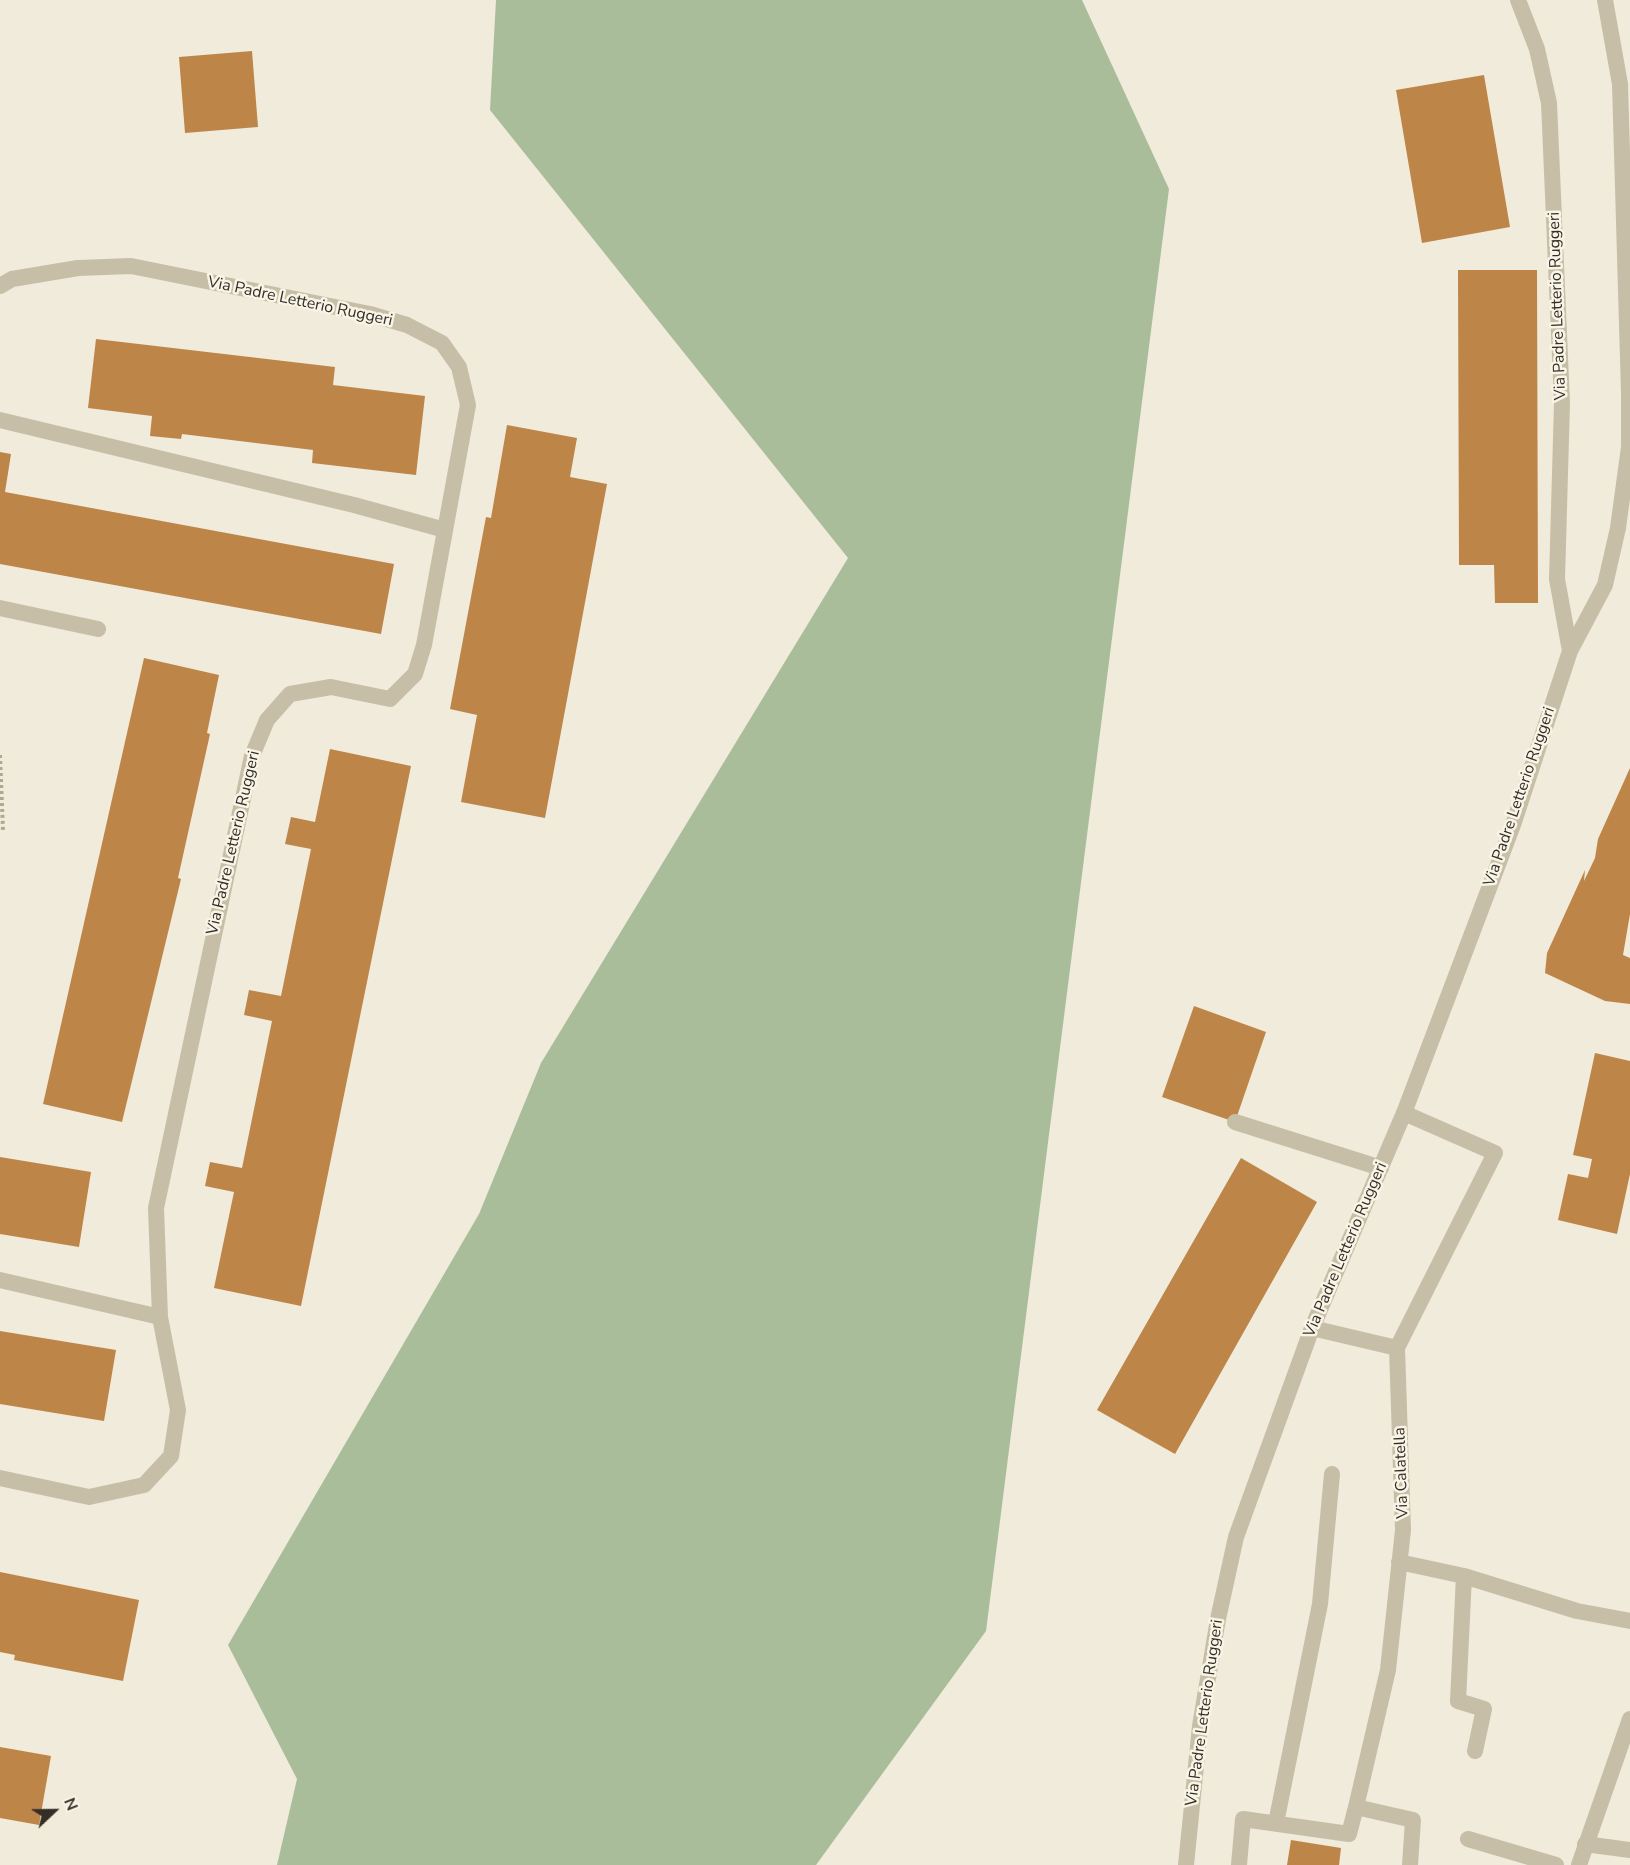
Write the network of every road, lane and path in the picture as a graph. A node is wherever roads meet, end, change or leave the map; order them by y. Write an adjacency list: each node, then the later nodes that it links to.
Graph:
1 (1518, 0): 10 (street, Via Padre Letterio Ruggeri)
2 (1605, 0): 4 (street, Via Padre Letterio Ruggeri)
3 (0, 286): 7 (street, Via Padre Letterio Ruggeri)
4 (1630, 393): 6 (street, Via Padre Letterio Ruggeri)
5 (0, 420): 7 (street)
6 (1624, 525): 10 (street, Via Padre Letterio Ruggeri)
7 (445, 530): 17 (street, Via Padre Letterio Ruggeri)
8 (0, 608): 9 (street)
9 (98, 629)
10 (1570, 651): 13 (street, Via Padre Letterio Ruggeri)
11 (0, 756): 12 (path)
12 (3, 830)
13 (1404, 1113): 15 (street, Via Padre Letterio Ruggeri); 19 (street, Via Calatella)
14 (1234, 1122): 15 (street)
15 (1381, 1168): 18 (street, Via Padre Letterio Ruggeri)
16 (0, 1280): 17 (street)
17 (160, 1317): 21 (street, Via Padre Letterio Ruggeri)
18 (1312, 1328): 19 (street); 33 (street, Via Padre Letterio Ruggeri)
19 (1397, 1348): 22 (street, Via Calatella)
20 (1332, 1474): 29 (street)
21 (0, 1478)
22 (1399, 1562): 23 (street); 28 (street, Via Calatella)
23 (1464, 1576): 24 (street); 26 (street)
24 (1630, 1621)
25 (1630, 1719): 27 (street)
26 (1475, 1751)
27 (1625, 1752): 31 (street)
28 (1356, 1807): 29 (street, Via Calatella); 35 (street)
29 (1276, 1823): 34 (street)
30 (1468, 1839): 36 (street)
31 (1585, 1844): 32 (street); 37 (street)
32 (1630, 1850)
33 (1186, 1865)
34 (1239, 1865)
35 (1410, 1865)
36 (1556, 1865)
37 (1579, 1865)

